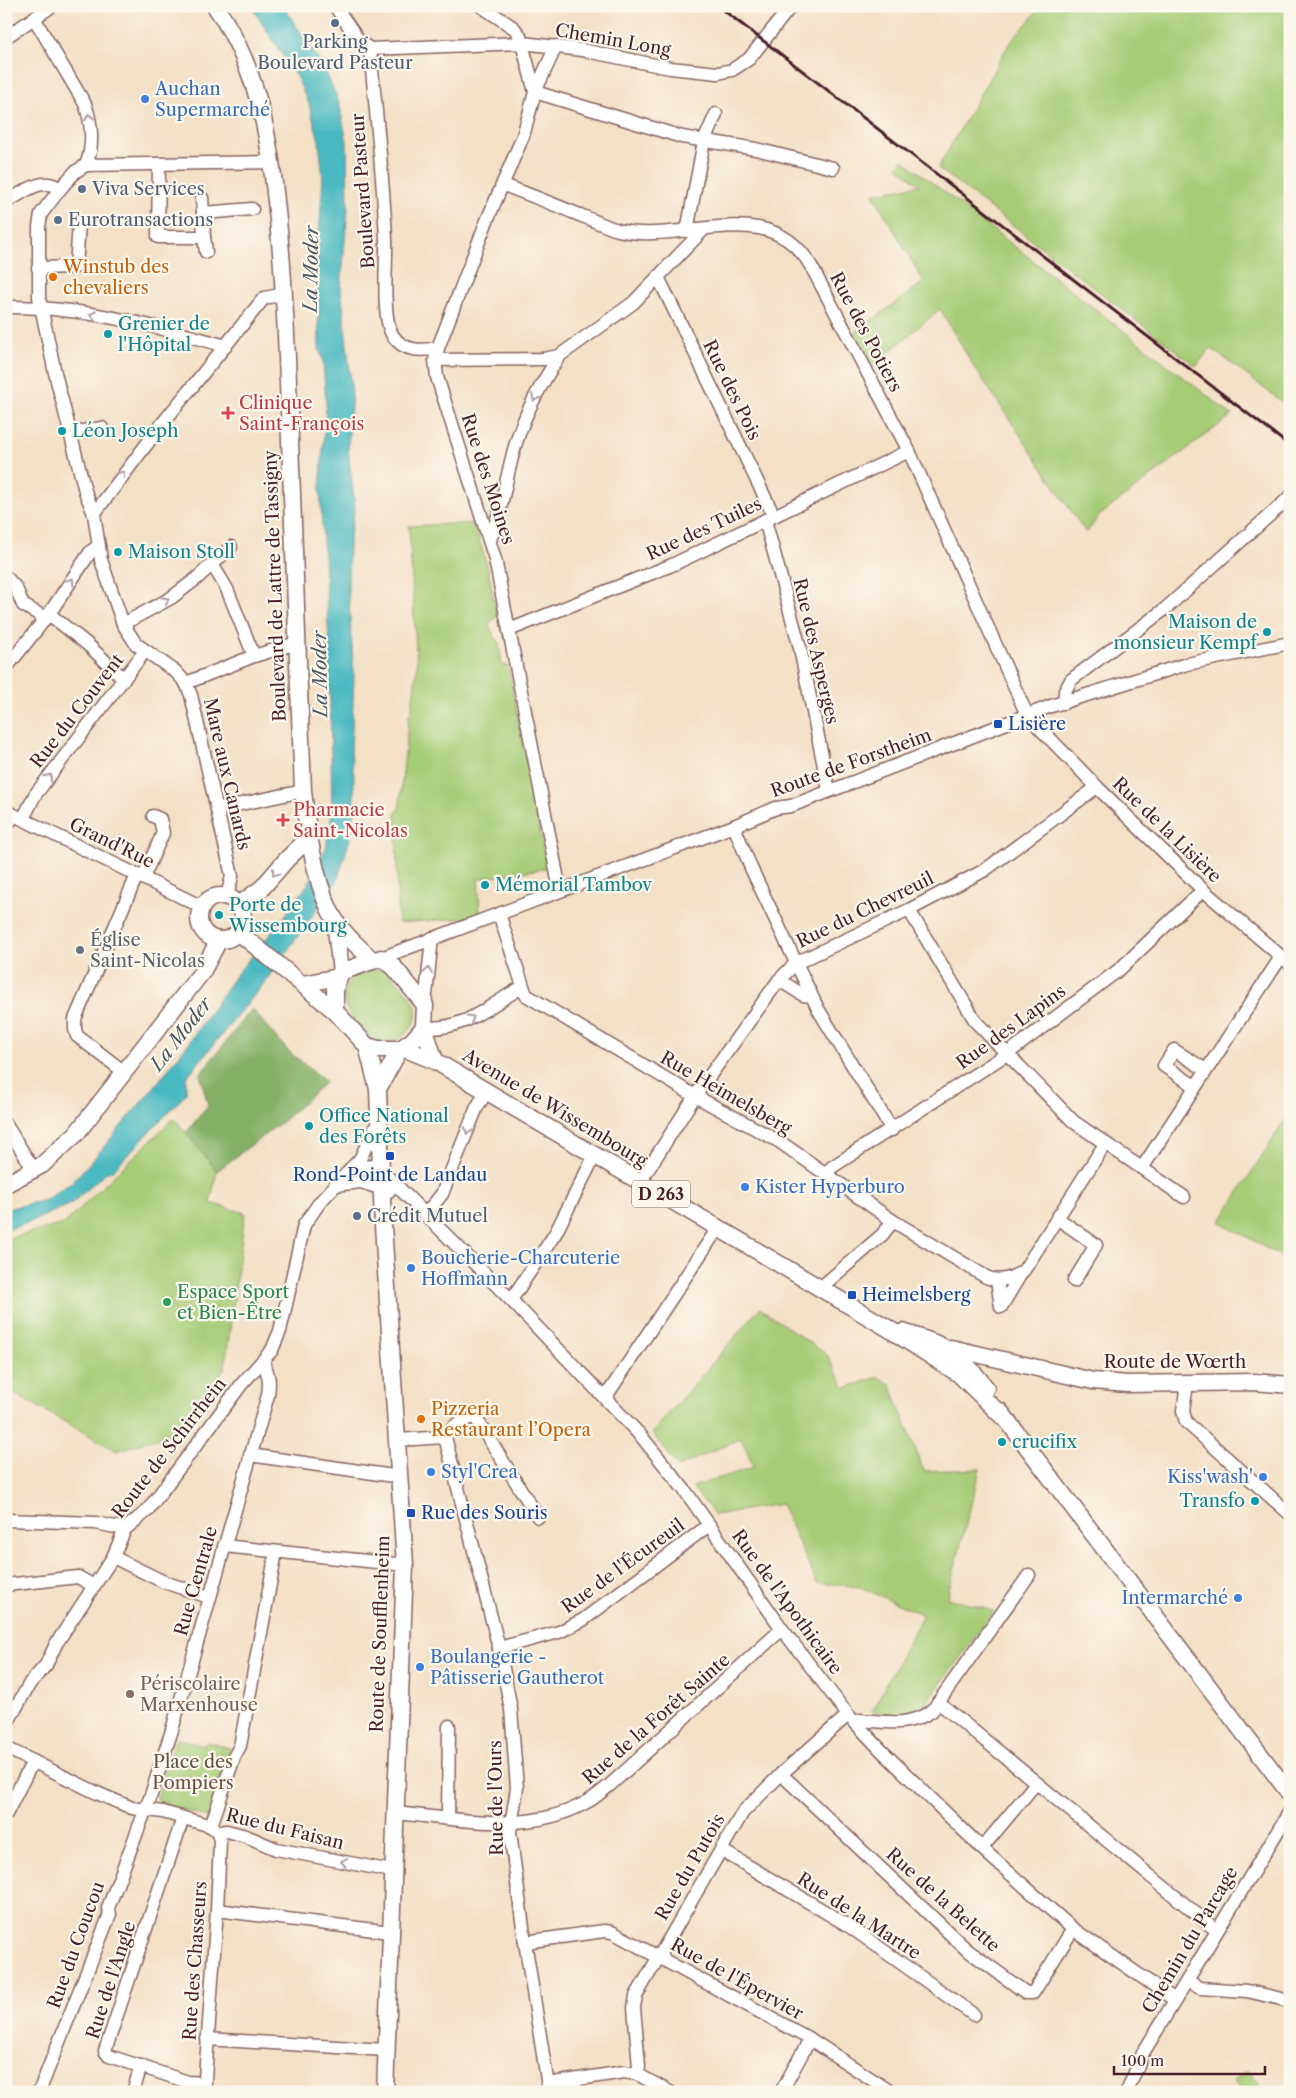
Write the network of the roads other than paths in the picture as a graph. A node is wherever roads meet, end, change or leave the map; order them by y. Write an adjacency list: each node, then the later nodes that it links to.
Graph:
1 (52, 6): 6 (street)
2 (215, 6): 14 (main road, Boulevard de Lattre de Tassigny)
3 (334, 6): 10 (street)
4 (481, 6): 8 (street)
5 (791, 6): 9 (street, Chemin Long)
6 (34, 18): 7 (street); 16 (street, one-way to 6)
7 (6, 37)
8 (522, 43): 9 (street, Chemin Long); 10 (street, Chemin Long); 11 (street)
9 (556, 46): 11 (street)
10 (370, 49): 35 (street, Boulevard Pasteur)
11 (535, 92): 13 (street); 18 (street)
12 (716, 114): 13 (street)
13 (704, 141): 17 (street); 26 (street)
14 (272, 162): 15 (street); 31 (main road, Boulevard de Lattre de Tassigny)
15 (159, 164): 16 (street); 27 (street)
16 (86, 165): 19 (street, Mare aux Canards)
17 (833, 168)
18 (504, 185): 26 (street, Rue des Potiers); 35 (street)
19 (60, 189): 21 (street); 29 (street, Mare aux Canards)
20 (202, 198): 23 (street)
21 (6, 202)
22 (252, 209): 23 (street)
23 (202, 213): 27 (street)
24 (80, 222): 29 (street)
25 (704, 229): 26 (street, Rue des Potiers); 30 (street); 39 (street, Rue des Potiers)
26 (687, 231)
27 (204, 237): 28 (street)
28 (206, 252)
29 (38, 268): 33 (street, Mare aux Canards)
30 (659, 279): 36 (street); 42 (street, Rue des Pois)
31 (285, 294): 34 (street); 51 (main road, Boulevard de Lattre de Tassigny)
32 (6, 307): 33 (street)
33 (41, 308): 34 (street, one-way to 33); 38 (street, Mare aux Canards)
34 (226, 346): 41 (street, one-way to 34)
35 (437, 354): 36 (street, Boulevard Pasteur); 43 (street, Rue des Moines)
36 (559, 356): 43 (street, one-way to 43)
37 (102, 428): 38 (street)
38 (70, 433): 41 (street, Mare aux Canards)
39 (909, 451): 42 (street, Rue des Tuiles); 59 (street, Rue des Potiers)
40 (1290, 497): 58 (street)
41 (94, 514): 44 (street, Mare aux Canards)
42 (769, 518): 50 (street, Rue des Tuiles); 61 (street, Rue des Asperges)
43 (490, 540): 50 (street, Rue des Moines)
44 (98, 546): 48 (street, one-way to 44); 49 (street, Mare aux Canards)
45 (231, 547): 46 (street)
46 (212, 564): 49 (street, one-way to 46); 54 (street)
47 (6, 576): 48 (street)
48 (47, 616): 55 (street); 56 (street)
49 (123, 624): 53 (street, Mare aux Canards)
50 (509, 630): 70 (street, Rue des Moines)
51 (297, 643): 54 (street); 62 (main road, Boulevard de Lattre de Tassigny)
52 (1290, 643): 58 (street, Route de Forstheim)
53 (145, 652): 56 (street, Rue du Couvent); 57 (street, Mare aux Canards)
54 (254, 656): 57 (street)
55 (6, 668)
56 (124, 679): 64 (street, Rue du Couvent, one-way to 56)
57 (186, 683): 63 (street, Mare aux Canards)
58 (1064, 702): 59 (street, Route de Forstheim)
59 (1027, 715): 60 (street, Rue de la Lisière); 61 (street, Route de Forstheim)
60 (1096, 787): 71 (street, Rue de la Lisière); 74 (street, Rue du Chevreuil)
61 (829, 791): 67 (street, Route de Forstheim)
62 (303, 792): 63 (street); 68 (main road, Boulevard de Lattre de Tassigny)
63 (217, 809): 72 (street, Mare aux Canards)
64 (14, 815): 66 (street, Rue du Couvent); 69 (street, Grand'Rue)
65 (153, 816): 69 (street)
66 (6, 826)
67 (734, 826): 70 (street, Route de Forstheim); 82 (street)
68 (310, 847): 72 (main road, one-way to 72); 76 (main road, Boulevard de Lattre de Tassigny)
69 (140, 877): 73 (street, Grand'Rue); 96 (street)
70 (560, 890): 75 (street, Route de Forstheim)
71 (1203, 890): 81 (street, Rue de la Lisière); 93 (street, Rue des Lapins)
72 (233, 901): 73 (main road); 77 (main road)
73 (202, 907): 79 (main road)
74 (909, 910): 82 (street, Rue du Chevreuil); 93 (street)
75 (499, 914): 78 (street, Route de Forstheim); 86 (street)
76 (334, 918): 80 (main road); 83 (main road)
77 (238, 932): 79 (main road); 84 (main road)
78 (432, 938): 80 (street, Route de Forstheim); 88 (street, one-way to 78)
79 (219, 940): 96 (main road)
80 (376, 959): 83 (main road); 88 (main road)
81 (1285, 961): 95 (street)
82 (796, 963): 85 (street, Rue du Chevreuil); 87 (street)
83 (340, 974): 84 (main road); 89 (main road)
84 (298, 980): 89 (main road)
85 (779, 980): 87 (street); 100 (street, Rue du Chevreuil)
86 (524, 990): 90 (street, one-way to 86); 100 (street, Rue Heimelsberg)
87 (811, 996): 103 (street)
88 (425, 1005): 90 (main road)
89 (335, 1010): 91 (main road)
90 (424, 1027): 92 (main road); 94 (main road, Avenue de Wissembourg)
91 (367, 1046): 92 (main road); 98 (main road, Route de Soufflenheim)
92 (402, 1049): 94 (main road, Avenue de Wissembourg / D 263); 98 (main road, Route de Soufflenheim)
93 (1007, 1054): 103 (street, Rue des Lapins); 104 (street)
94 (436, 1061): 99 (main road, Avenue de Wissembourg / D 263)
95 (1206, 1070): 97 (street); 97 (street)
96 (124, 1071): 108 (main road)
97 (1195, 1086): 107 (street)
98 (378, 1089): 101 (main road, Route de Soufflenheim)
99 (487, 1092): 105 (main road, Avenue de Wissembourg / D 263); 115 (street, one-way to 115)
100 (695, 1096): 109 (street, Rue Heimelsberg); 111 (street, Rue du Chevreuil)
101 (378, 1122): 106 (street, Route de Schirrhein); 110 (main road, Route de Soufflenheim)
102 (6, 1125): 108 (street)
103 (892, 1130): 109 (street, Rue des Lapins)
104 (1105, 1144): 107 (street); 116 (street)
105 (595, 1155): 111 (main road, Avenue de Wissembourg / D 263); 123 (street)
106 (352, 1168): 110 (street); 113 (street, Route de Schirrhein)
107 (1142, 1168): 114 (street)
108 (34, 1170): 112 (main road)
109 (825, 1174): 117 (street, Rue Heimelsberg)
110 (382, 1178): 113 (street); 115 (street, Rue de l'Apothicaire); 135 (main road, Route de Soufflenheim)
111 (640, 1182): 118 (main road, Avenue de Wissembourg / D 263)
112 (6, 1184)
113 (335, 1185): 127 (street, Route de Schirrhein)
114 (1184, 1197)
115 (425, 1215): 123 (street, Rue de l'Apothicaire)
116 (1058, 1218): 119 (street); 121 (street)
117 (893, 1221): 120 (street, Rue Heimelsberg); 122 (street)
118 (718, 1228): 122 (main road, Avenue de Wissembourg / D 263); 132 (street)
119 (1024, 1270): 120 (street); 120 (street)
120 (996, 1280)
121 (1074, 1281)
122 (820, 1288): 124 (main road, Avenue de Wissembourg / D 263)
123 (511, 1300): 132 (street, Rue de l'Apothicaire)
124 (886, 1326): 125 (main road, Avenue de Wissembourg / D 263); 128 (main road, Avenue de Wissembourg / D 263)
125 (944, 1346): 126 (main road, Route de Wœrth); 128 (main road, Avenue de Wissembourg / D 263)
126 (994, 1358): 128 (main road); 129 (main road, Route de Wœrth); 131 (main road)
127 (263, 1362): 136 (street, Rue Centrale); 142 (street, Route de Schirrhein)
128 (968, 1371): 131 (main road, Avenue de Wissembourg / D 263); 133 (main road, Avenue de Wissembourg / D 263)
129 (1186, 1384): 130 (main road, Route de Wœrth); 138 (street)
130 (1290, 1385)
131 (987, 1389): 133 (main road, Avenue de Wissembourg / D 263)
132 (605, 1398): 141 (street, Rue de l'Apothicaire)
133 (1005, 1419): 161 (main road, Avenue de Wissembourg / D 263)
134 (446, 1438): 135 (street); 139 (street); 152 (street, Rue de l'Ours)
135 (398, 1440): 137 (main road, Route de Soufflenheim)
136 (250, 1455): 137 (street); 143 (street, Rue Centrale)
137 (400, 1477): 146 (main road, Route de Soufflenheim)
138 (1290, 1514)
139 (538, 1517)
140 (6, 1520): 142 (street)
141 (710, 1526): 151 (street, Rue de l'Apothicaire); 152 (street, Rue de l'Écureuil)
142 (125, 1529): 145 (street, Route de Schirrhein)
143 (224, 1546): 144 (street); 150 (street, Rue Centrale)
144 (276, 1552): 146 (street); 169 (street)
145 (113, 1557): 149 (street, Route de Schirrhein); 150 (street)
146 (405, 1565): 164 (main road, Route de Soufflenheim)
147 (1029, 1575): 153 (street)
148 (6, 1585): 149 (street)
149 (94, 1586): 155 (street, Route de Schirrhein)
150 (209, 1597): 162 (street, Rue Centrale)
151 (782, 1629): 154 (street, Rue de l'Apothicaire); 168 (street, Rue de la Forêt Sainte)
152 (499, 1648): 168 (street, Rue de l'Ours)
153 (938, 1702): 154 (street); 160 (street)
154 (851, 1718): 159 (street, Rue du Putois); 170 (street, Rue de l'Apothicaire)
155 (6, 1725)
156 (449, 1726): 166 (street)
157 (6, 1748): 158 (street, Rue du Faisan)
158 (33, 1761): 162 (street, Rue du Faisan); 165 (street)
159 (781, 1774): 171 (street, Rue du Putois); 174 (street, Rue de la Belette)
160 (1036, 1783): 170 (street); 175 (street)
161 (1290, 1794)
162 (145, 1810): 167 (street, Rue du Faisan); 190 (street, Rue du Coucou)
163 (1290, 1811): 175 (street, Chemin du Parcage)
164 (394, 1813): 166 (street, Rue de la Forêt Sainte); 172 (main road, Route de Soufflenheim)
165 (6, 1814)
166 (448, 1817): 168 (street, Rue de la Forêt Sainte)
167 (183, 1818): 169 (street, Rue du Faisan); 186 (street, Rue de l'Angle)
168 (511, 1823): 177 (street, Rue de l'Ours)
169 (214, 1829): 172 (street, Rue du Faisan, one-way to 169); 173 (street, Rue des Chasseurs)
170 (982, 1848): 174 (street, Rue de l'Apothicaire)
171 (721, 1850): 178 (street, Rue du Putois); 182 (street, Rue de la Martre)
172 (392, 1871): 176 (main road, Route de Soufflenheim)
173 (217, 1910): 176 (street); 184 (street, Rue des Chasseurs)
174 (1073, 1930): 180 (street, Rue de l'Apothicaire)
175 (1216, 1930): 179 (street, Chemin du Parcage)
176 (390, 1932): 185 (main road, Route de Soufflenheim)
177 (525, 1942): 178 (street, Rue de l'Épervier); 189 (street, Rue de l'Ours)
178 (658, 1956): 183 (street, Rue de l'Épervier); 187 (street, Rue du Putois)
179 (1187, 1981): 180 (street, Chemin du Parcage); 181 (street)
180 (1174, 2000): 196 (street, Chemin du Parcage)
181 (1290, 2001)
182 (974, 2015)
183 (810, 2039): 194 (street); 195 (street, Rue de l'Épervier)
184 (207, 2040): 185 (street); 188 (street, Rue des Chasseurs)
185 (386, 2050): 192 (main road, Route de Soufflenheim)
186 (141, 2066): 188 (street, Rue de l'Angle); 191 (street)
187 (637, 2074): 189 (street); 193 (street)
188 (205, 2087)
189 (548, 2088)
190 (39, 2092)
191 (133, 2092)
192 (385, 2092)
193 (670, 2092)
194 (781, 2092)
195 (891, 2092)
196 (1127, 2092)

